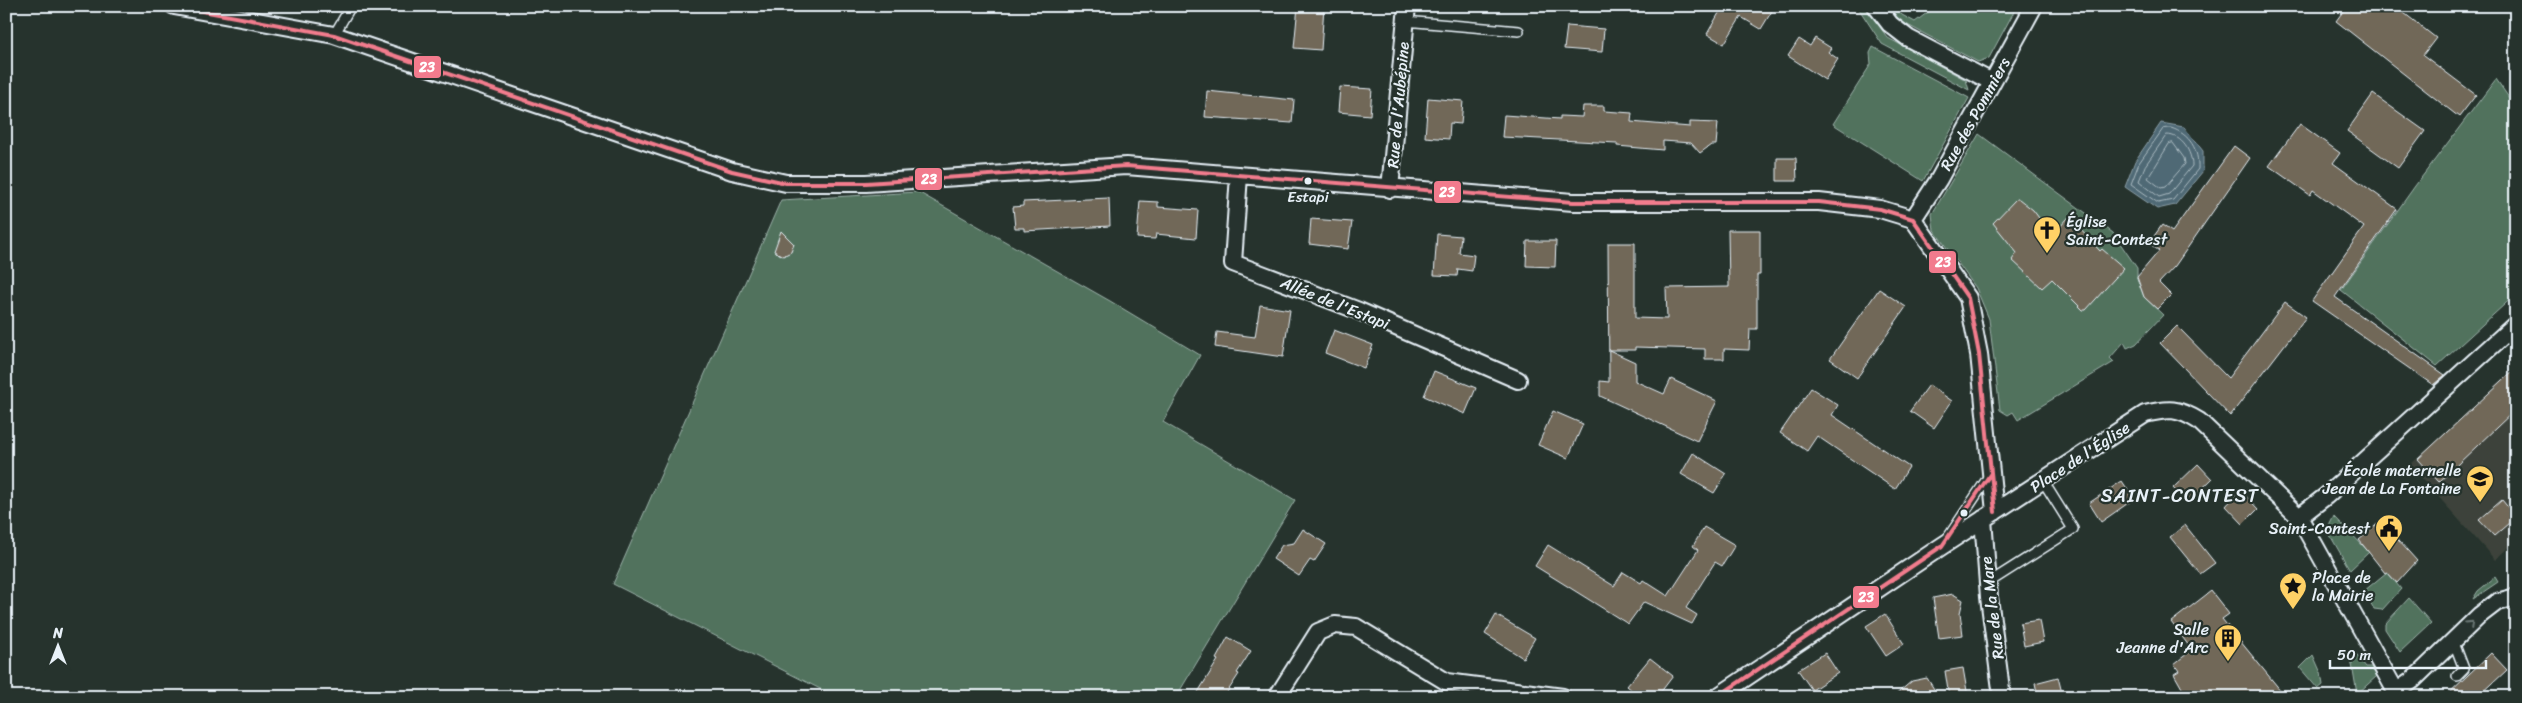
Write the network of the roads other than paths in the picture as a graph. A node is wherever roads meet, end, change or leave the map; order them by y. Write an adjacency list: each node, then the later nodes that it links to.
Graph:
1 (174, 6): 7 (street)
2 (351, 6): 7 (lane)
3 (1876, 6): 8 (street)
4 (2034, 6): 8 (street, Rue des Pommiers)
5 (1406, 14): 6 (lane, Rue de l'Aubépine); 10 (street, Rue de l'Aubépine)
6 (1519, 30)
7 (334, 35): 9 (street)
8 (1992, 82): 11 (street, Rue des Pommiers)
9 (1239, 175): 10 (street); 13 (street, Allée de l'Estapi)
10 (1390, 189): 11 (street)
11 (1913, 219): 14 (street, Rue de la Mare)
12 (2516, 324): 17 (street)
13 (1518, 380)
14 (1991, 473): 16 (street, Rue de la Mare); 18 (lane)
15 (2042, 481): 16 (street, Place de l'Église); 17 (street, Place de l'Église); 19 (lane)
16 (1989, 515): 18 (street, Place de l'Église); 19 (street, Rue de la Mare)
17 (2299, 518): 23 (street)
18 (1942, 546): 26 (street, Place de l'Église)
19 (1988, 583): 27 (street, Rue de la Mare)
20 (2516, 597): 21 (street, one-way to 20)
21 (2453, 640): 22 (lane); 23 (street)
22 (2457, 676)
23 (2397, 694)
24 (1277, 697): 25 (street)
25 (1563, 697)
26 (1717, 697)
27 (2002, 697)

